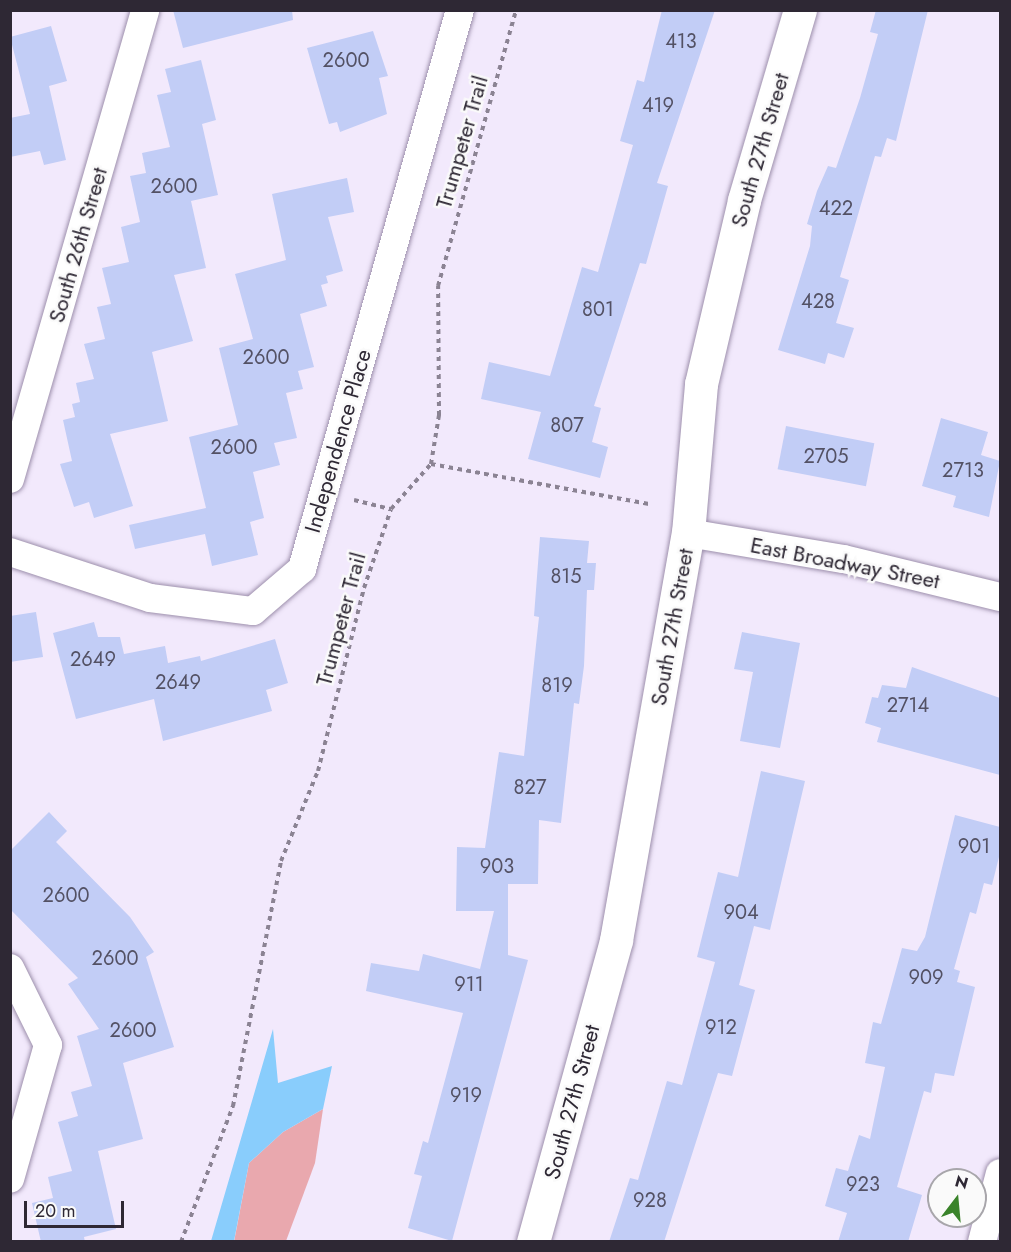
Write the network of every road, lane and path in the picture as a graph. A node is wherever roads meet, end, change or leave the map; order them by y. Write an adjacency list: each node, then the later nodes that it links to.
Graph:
1 (145, 10): 6 (street, South 26th Street)
2 (460, 10): 7 (street, Independence Place)
3 (516, 10): 5 (path, Trumpeter Trail)
4 (800, 10): 10 (street, South 27th Street)
5 (431, 464): 8 (path); 9 (path, Trumpeter Trail)
6 (10, 479)
7 (323, 493): 9 (path); 11 (street, Independence Place)
8 (650, 504)
9 (391, 509): 16 (path, Trumpeter Trail)
10 (688, 533): 12 (street, East Broadway Street); 17 (street, South 27th Street)
11 (10, 552)
12 (1000, 597)
13 (10, 968): 15 (street)
14 (1000, 1173): 18 (street)
15 (10, 1179)
16 (181, 1242)
17 (533, 1242)
18 (982, 1242)

